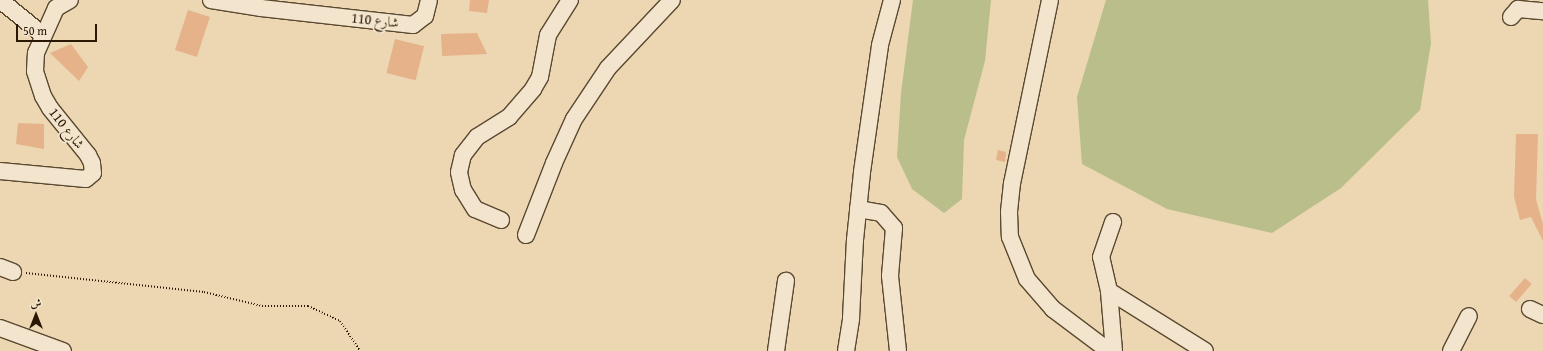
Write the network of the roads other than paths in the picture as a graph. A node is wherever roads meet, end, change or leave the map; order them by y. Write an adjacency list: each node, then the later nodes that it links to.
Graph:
1 (0, 0): 12 (street)
2 (70, 0): 9 (street, شارع 110)
3 (211, 0): 4 (street, شارع 110)
4 (429, 0)
5 (570, 0): 15 (street)
6 (672, 0): 17 (street)
7 (892, 0): 14 (street)
8 (1050, 0): 26 (street)
9 (55, 4): 12 (street, شارع 110)
10 (1516, 9): 11 (street)
11 (1543, 11)
12 (43, 36): 13 (street, شارع 110)
13 (0, 171)
14 (858, 208): 24 (street); 25 (street)
15 (501, 220)
16 (1113, 222): 19 (street)
17 (526, 235)
18 (786, 281): 23 (street)
19 (1109, 291): 27 (street); 28 (street)
20 (1469, 316): 29 (street)
21 (0, 328): 22 (street)
22 (63, 351)
23 (776, 351)
24 (846, 351)
25 (898, 351)
26 (1109, 351)
27 (1114, 351)
28 (1205, 351)
29 (1451, 351)

